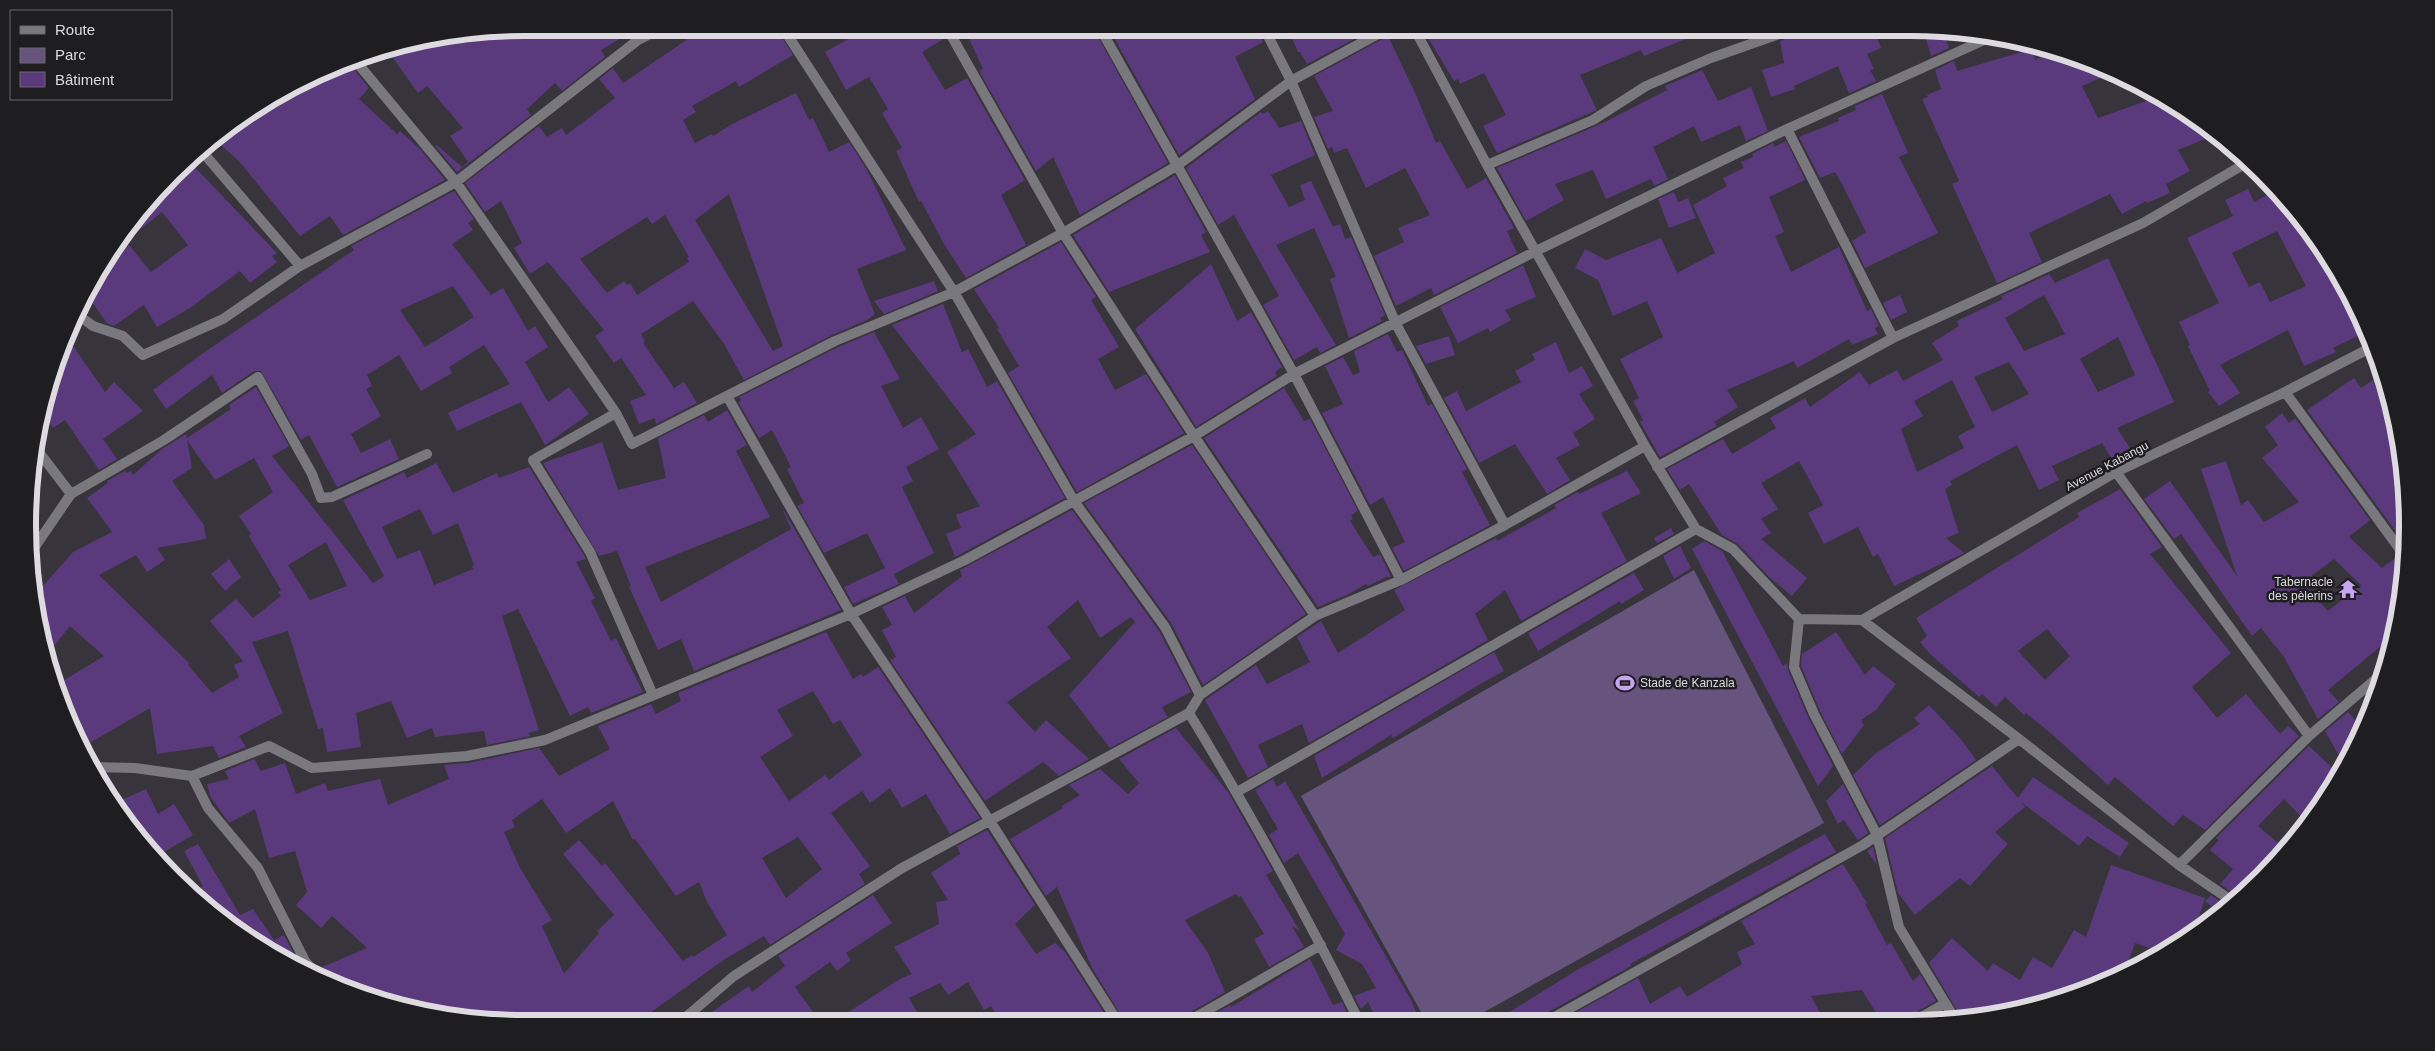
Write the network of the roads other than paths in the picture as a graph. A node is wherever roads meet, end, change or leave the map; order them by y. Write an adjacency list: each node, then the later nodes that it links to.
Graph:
1 (646, 36): 17 (street)
2 (788, 36): 21 (street)
3 (952, 36): 18 (street)
4 (1105, 36): 14 (street)
5 (1268, 36): 11 (street)
6 (1374, 36): 11 (street)
7 (1418, 36): 15 (street)
8 (1773, 36): 15 (street)
9 (1981, 41): 12 (street)
10 (359, 65): 17 (street)
11 (1291, 82): 14 (street); 23 (street)
12 (1787, 129): 19 (street); 24 (street)
13 (206, 156): 20 (street)
14 (1178, 165): 18 (street); 26 (street)
15 (1487, 165): 19 (street)
16 (2241, 166): 24 (street)
17 (456, 182): 20 (street); 29 (street)
18 (1063, 233): 21 (street); 30 (street)
19 (1536, 251): 23 (street); 31 (street)
20 (300, 266): 22 (street)
21 (954, 292): 28 (street); 37 (street)
22 (82, 318)
23 (1396, 324): 26 (street); 38 (street)
24 (1893, 338): 34 (street)
25 (2367, 351): 27 (street, Avenue Kabangu)
26 (1294, 374): 30 (street); 42 (street)
27 (2285, 392): 35 (street, Avenue Kabangu); 41 (street)
28 (727, 396): 29 (street); 43 (street)
29 (616, 413): 48 (street)
30 (1194, 436): 37 (street); 44 (street)
31 (1645, 446): 34 (street); 38 (street)
32 (428, 454): 36 (street)
33 (41, 455): 36 (street)
34 (1657, 468): 39 (street)
35 (2116, 472): 46 (street, Avenue Kabangu); 51 (street)
36 (71, 494): 40 (street)
37 (1074, 501): 43 (street); 49 (street)
38 (1505, 525): 42 (street)
39 (1696, 529): 45 (street); 55 (street)
40 (37, 544)
41 (2398, 548)
42 (1401, 580): 44 (street)
43 (851, 614): 48 (street); 56 (street)
44 (1315, 616): 49 (street)
45 (1799, 618): 46 (street); 57 (street)
46 (1862, 620): 52 (street)
47 (2374, 681): 51 (street)
48 (653, 695): 54 (street)
49 (1200, 695): 50 (street)
50 (1189, 712): 55 (street); 56 (street)
51 (2309, 736): 58 (street)
52 (2019, 739): 57 (street); 58 (street)
53 (100, 766): 54 (street)
54 (192, 776): 61 (street)
55 (1237, 792): 60 (street)
56 (990, 821): 65 (street); 66 (street)
57 (1877, 835): 62 (street); 69 (street)
58 (2179, 865): 59 (street)
59 (2227, 897)
60 (1321, 945): 67 (street); 68 (street)
61 (305, 962)
62 (1944, 1004): 63 (street); 64 (street)
63 (1951, 1013)
64 (1926, 1014)
65 (688, 1015)
66 (1114, 1015)
67 (1199, 1015)
68 (1356, 1015)
69 (1558, 1015)

